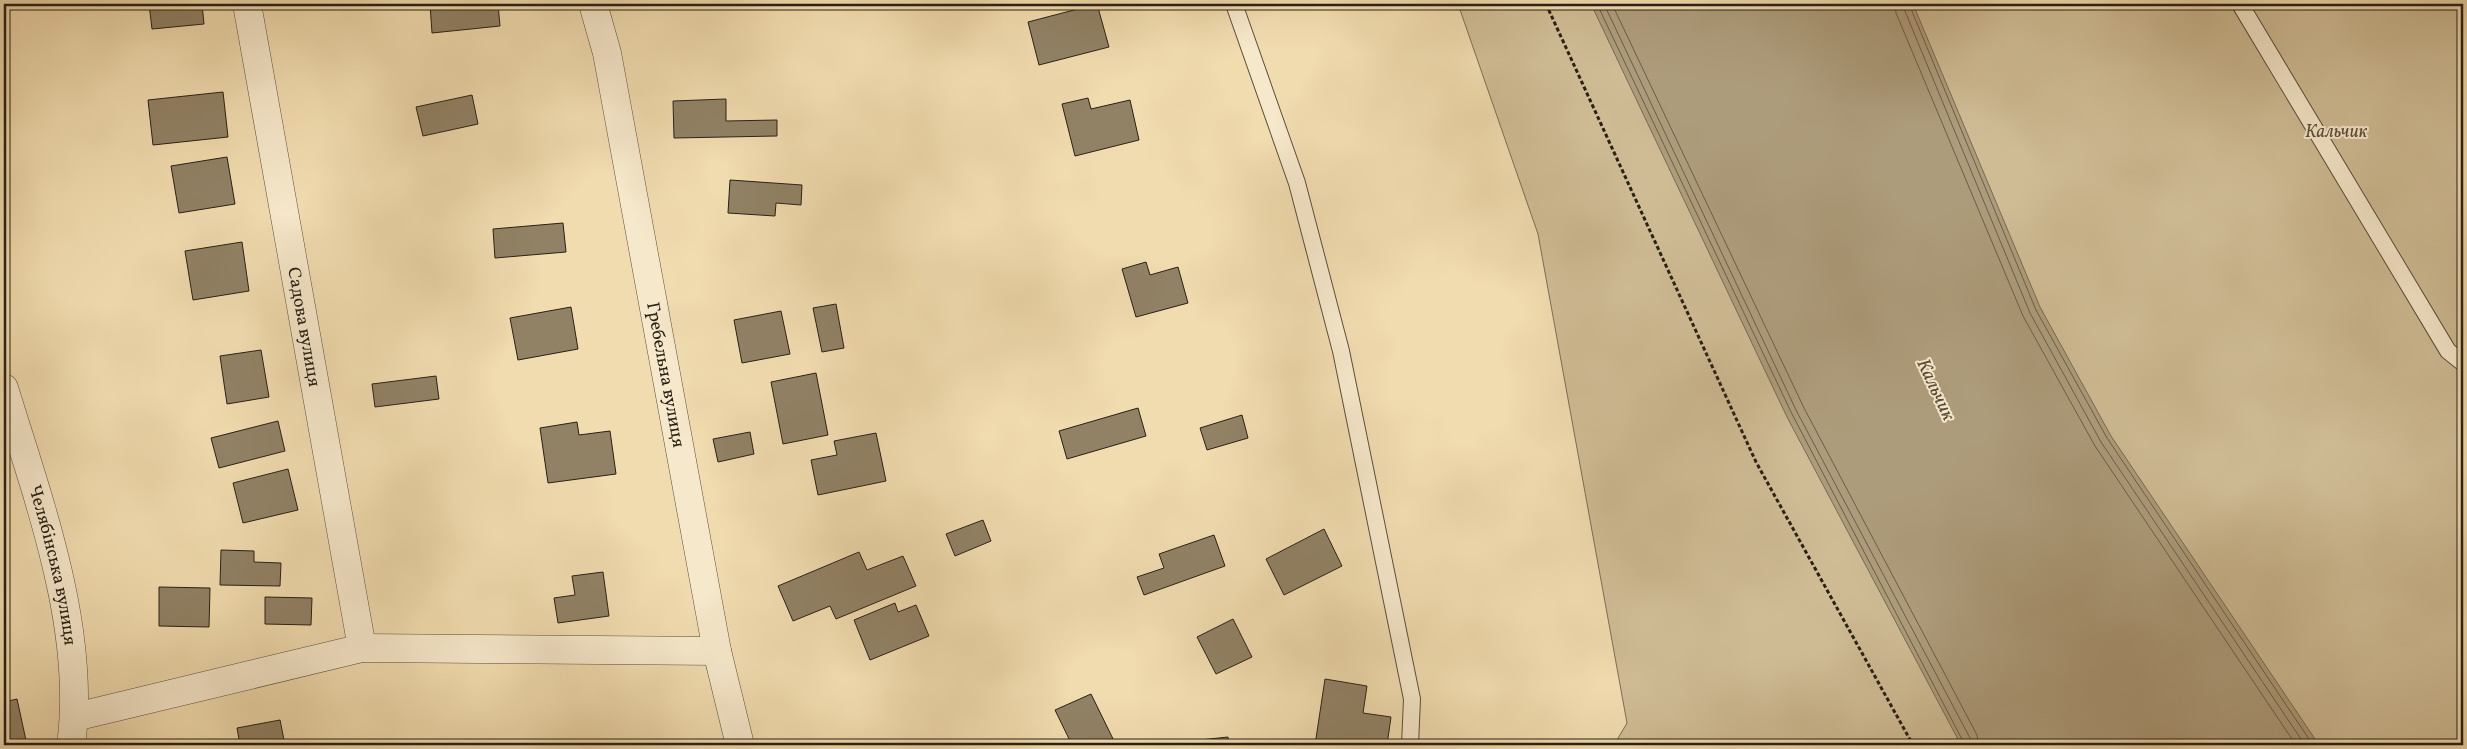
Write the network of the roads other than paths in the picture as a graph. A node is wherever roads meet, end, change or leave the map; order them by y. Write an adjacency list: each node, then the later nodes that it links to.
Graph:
1 (247, 4): 7 (street, Садова вулиця)
2 (593, 4): 8 (street, Гребельна вулиця)
3 (1234, 4): 12 (lane)
4 (2240, 4): 5 (lane)
5 (2463, 364)
6 (4, 388): 9 (street, Челябінська вулиця)
7 (362, 648): 8 (street); 9 (street)
8 (717, 651): 11 (street, Гребельна вулиця)
9 (75, 717): 10 (street, Челябінська вулиця)
10 (71, 745)
11 (740, 745)
12 (1410, 745)

